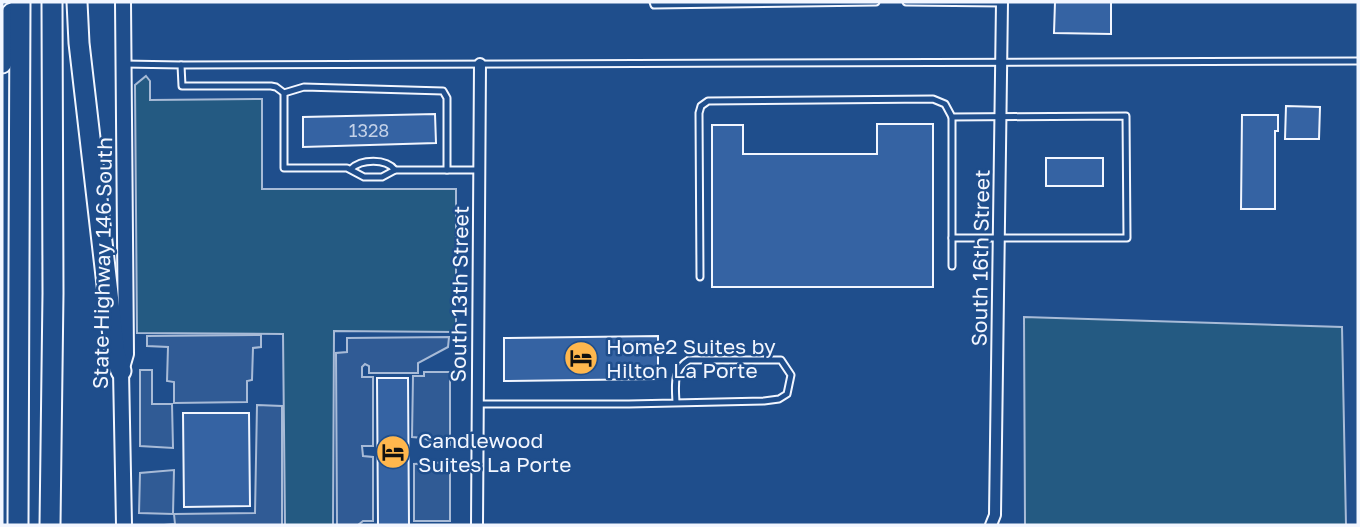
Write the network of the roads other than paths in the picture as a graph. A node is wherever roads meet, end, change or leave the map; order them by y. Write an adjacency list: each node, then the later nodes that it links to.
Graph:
1 (14, 2): 13 (highway)
2 (20, 2): 32 (highway)
3 (52, 2): 33 (highway)
4 (77, 2): 28 (highway)
5 (123, 2): 14 (main road, State Highway 146 South)
6 (653, 2): 7 (lane)
7 (876, 2)
8 (906, 2): 9 (lane)
9 (942, 2): 10 (lane)
10 (1002, 3): 12 (street, South 16th Street)
11 (1358, 61): 12 (lane)
12 (1003, 62): 15 (lane); 19 (street, South 16th Street)
13 (2, 63)
14 (124, 64): 16 (lane); 28 (main road, State Highway 146 South)
15 (480, 64): 16 (lane); 23 (street, South 13th Street)
16 (181, 65): 17 (lane)
17 (284, 93): 20 (lane); 22 (lane)
18 (953, 117): 19 (lane); 24 (lane); 27 (lane)
19 (1002, 119): 25 (street, South 16th Street); 25 (lane)
20 (351, 169): 21 (lane); 21 (lane)
21 (395, 170): 22 (lane)
22 (447, 170): 23 (lane)
23 (479, 170): 30 (street, South 13th Street)
24 (952, 238): 25 (lane); 26 (lane)
25 (1000, 238): 31 (street, South 16th Street)
26 (951, 266)
27 (700, 277)
28 (121, 371): 34 (main road, State Highway 146 South)
29 (676, 402): 29 (lane); 30 (lane)
30 (477, 404): 35 (street, South 13th Street)
31 (993, 520): 36 (street, South 16th Street)
32 (18, 525)
33 (50, 525)
34 (124, 525)
35 (477, 525)
36 (1001, 525)

